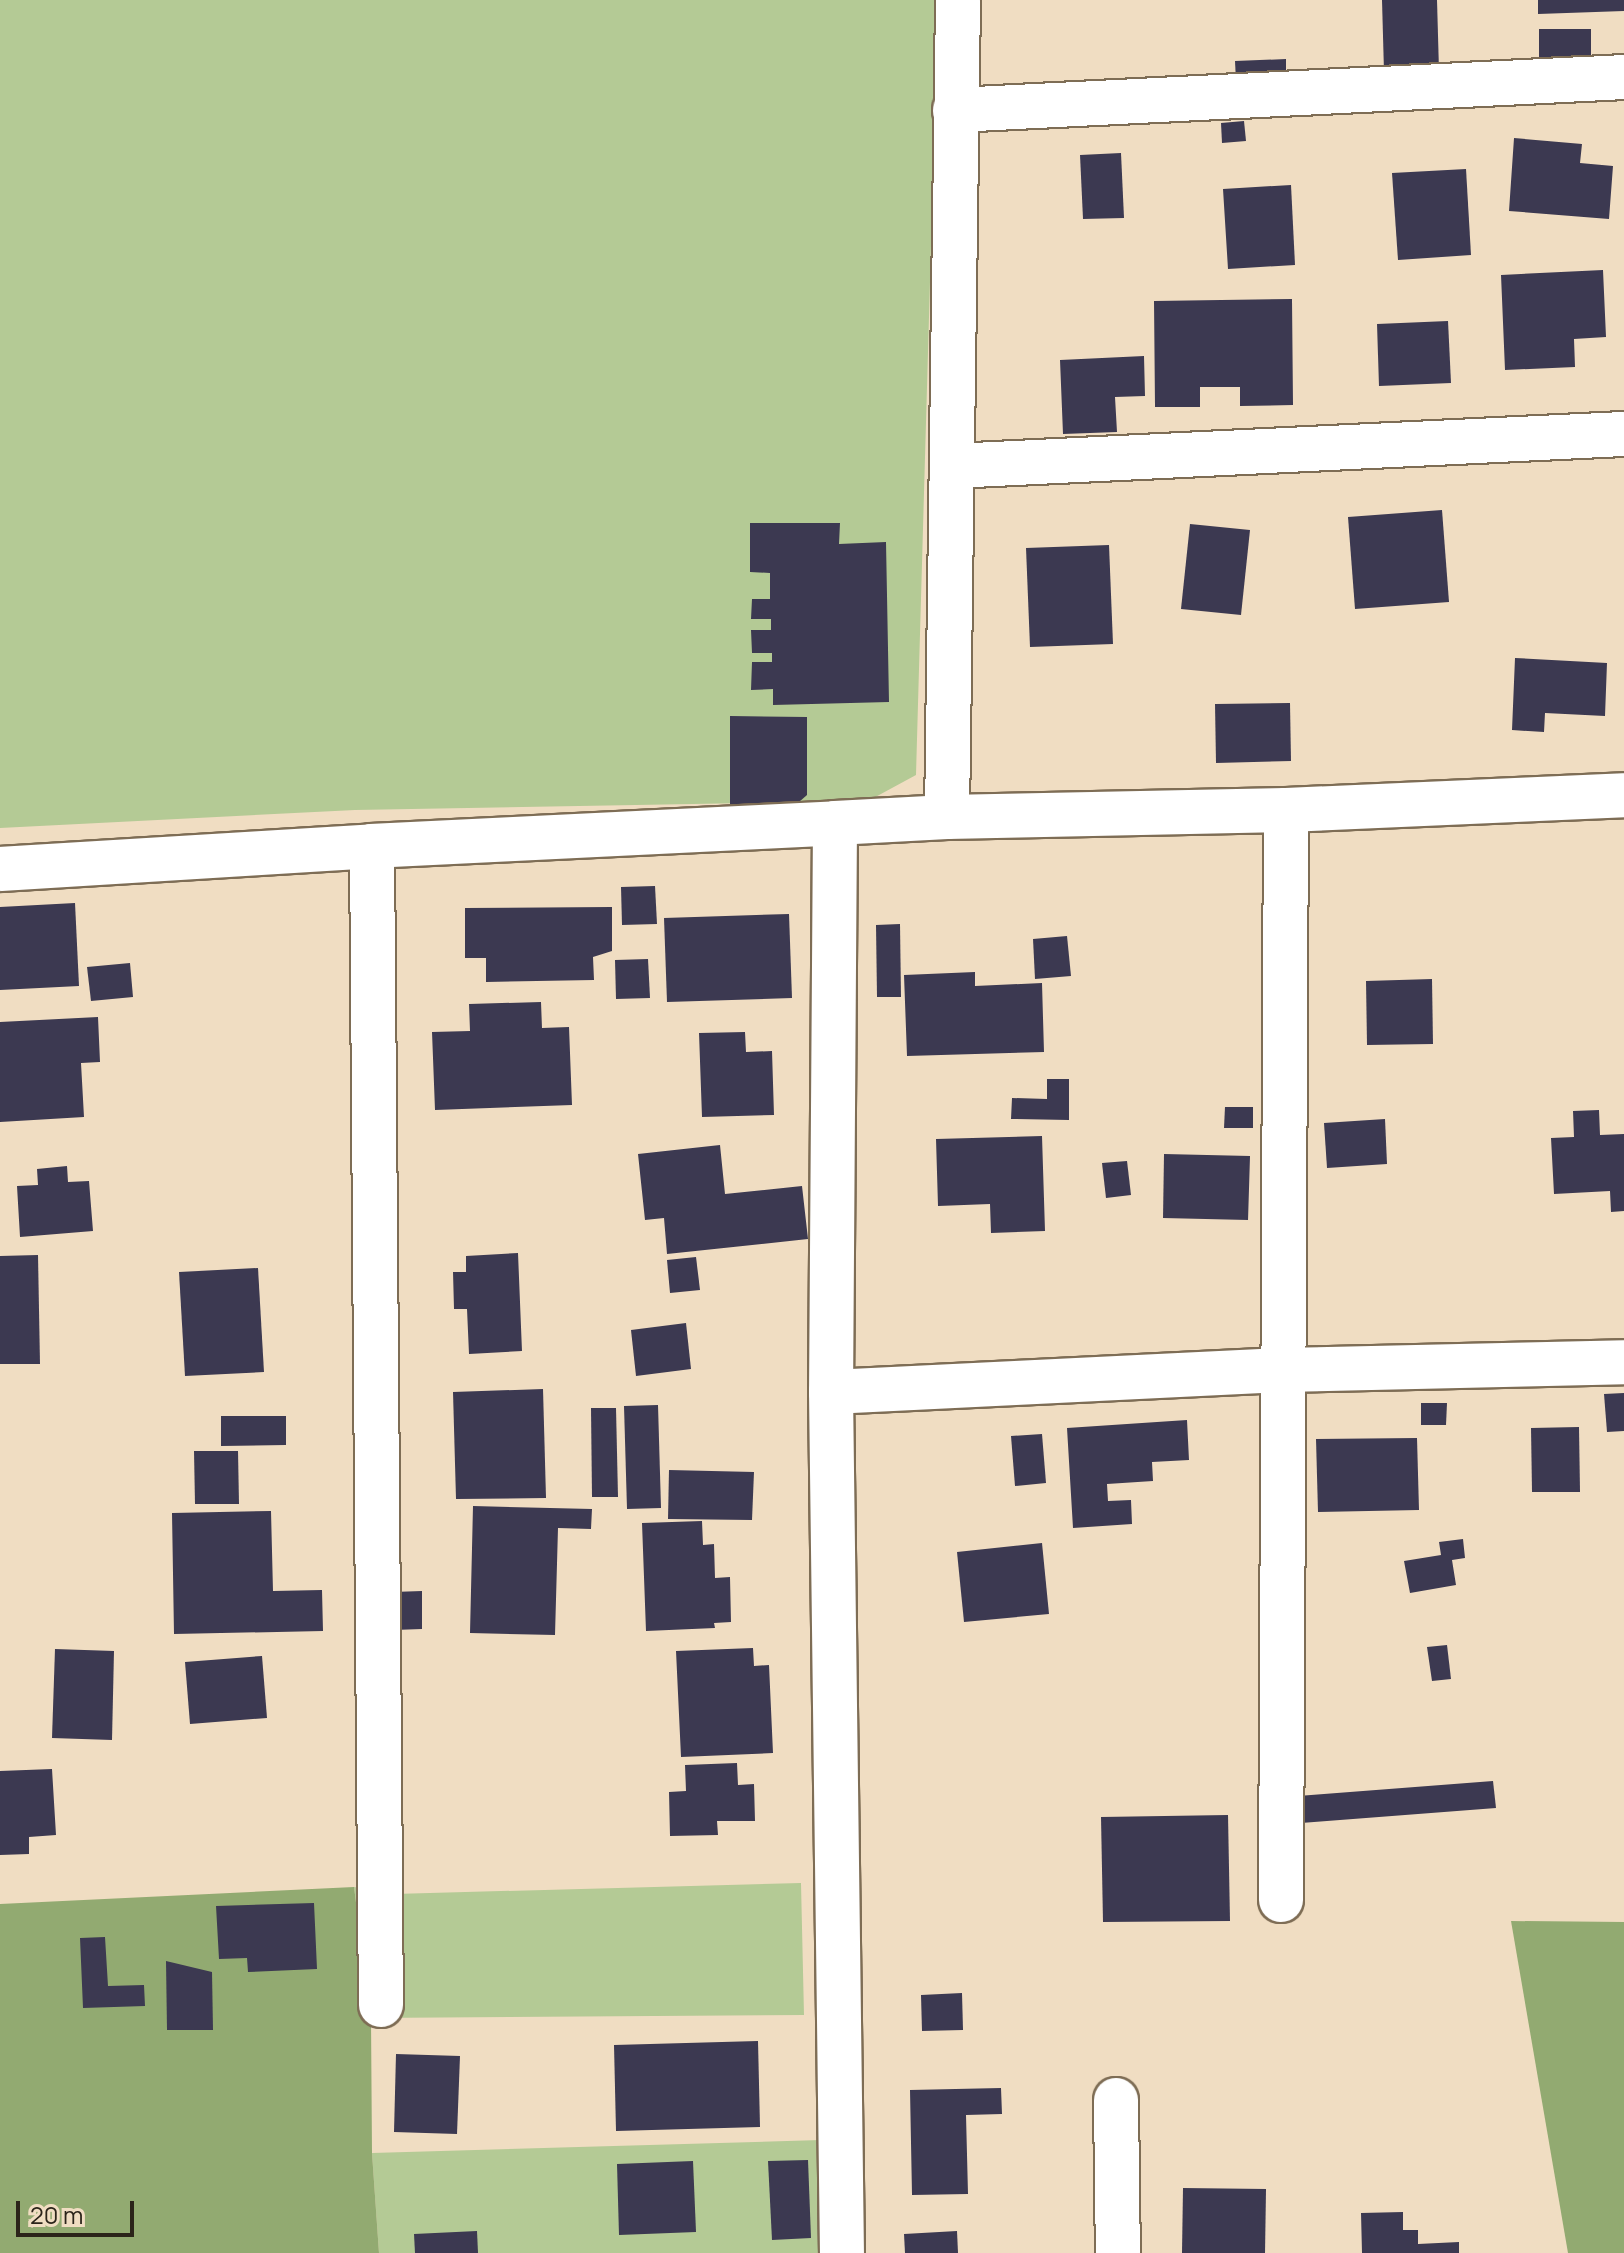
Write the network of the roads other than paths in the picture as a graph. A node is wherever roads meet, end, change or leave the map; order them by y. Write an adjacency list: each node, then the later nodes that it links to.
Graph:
1 (958, 0): 3 (street)
2 (1624, 77): 3 (street)
3 (955, 110): 5 (street)
4 (1624, 434): 5 (street)
5 (952, 466): 8 (street)
6 (1624, 795): 7 (street)
7 (1286, 810): 8 (street); 13 (street)
8 (947, 817): 9 (street)
9 (835, 823): 10 (street); 14 (street)
10 (372, 846): 11 (street); 16 (street)
11 (0, 869)
12 (1624, 1362): 13 (street)
13 (1281, 1370): 14 (street); 15 (street)
14 (831, 1392): 18 (street)
15 (1281, 1900)
16 (381, 2005)
17 (1116, 2100): 19 (street)
18 (842, 2253)
19 (1118, 2253)

